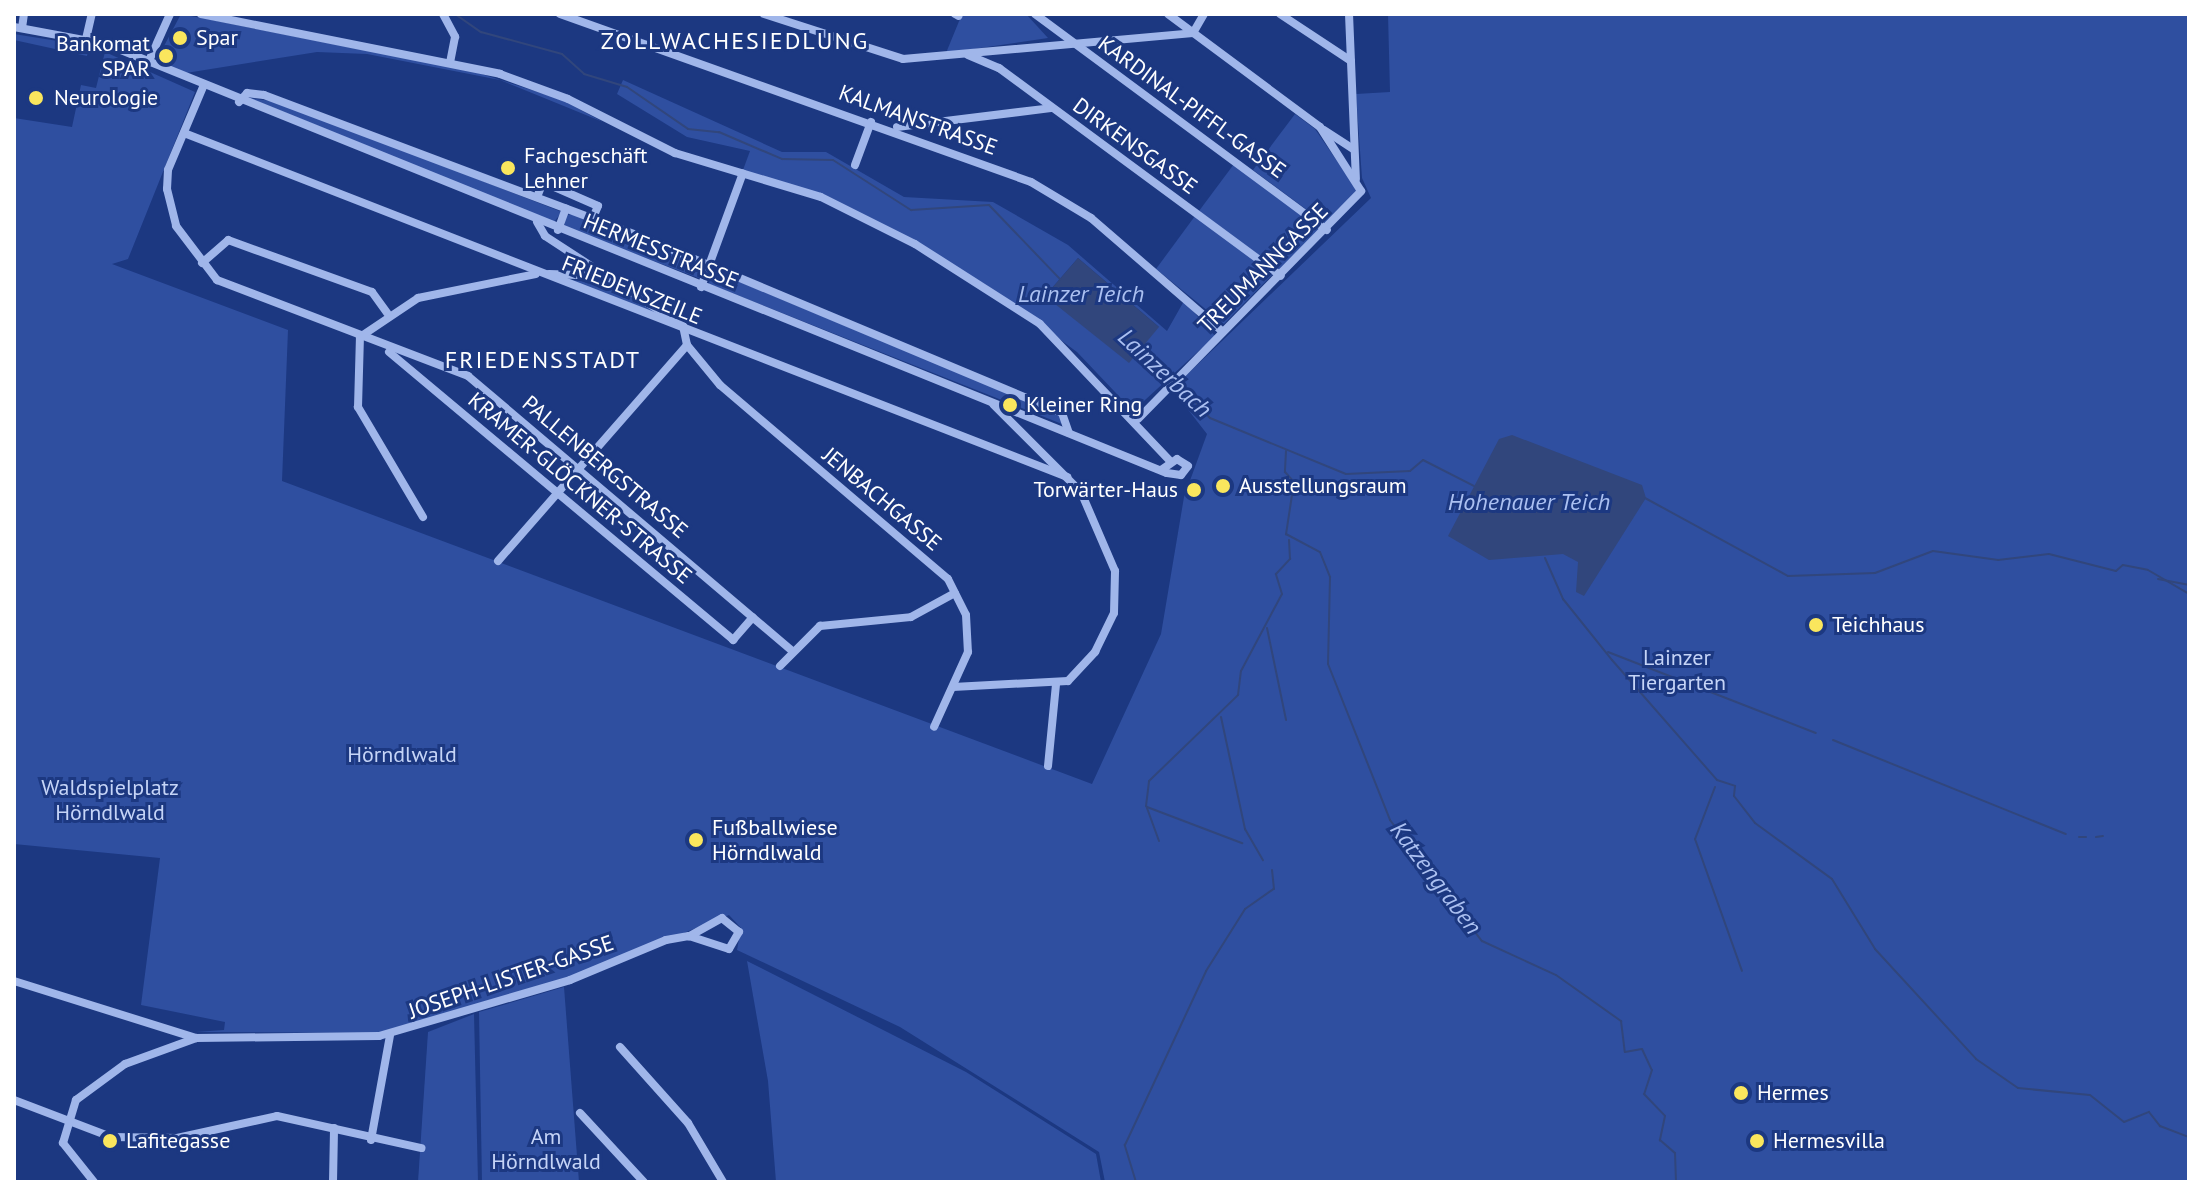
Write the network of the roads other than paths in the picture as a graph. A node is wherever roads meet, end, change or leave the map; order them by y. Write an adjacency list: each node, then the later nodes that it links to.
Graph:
1 (24, 14): 13 (street)
2 (92, 14): 15 (street)
3 (170, 14): 19 (street)
4 (201, 14): 20 (street)
5 (443, 14): 20 (street)
6 (560, 14): 24 (street, KALMANSTRASSE)
7 (764, 14): 17 (street)
8 (1035, 14): 16 (street, KARDINAL-PIFFL-GASSE)
9 (1168, 14): 14 (street)
10 (1204, 14): 14 (street)
11 (1280, 14): 18 (street)
12 (1349, 14): 18 (street)
13 (18, 27): 15 (street, HERMESSTRASSE)
14 (1193, 33): 16 (street); 25 (street)
15 (86, 39): 19 (street, HERMESSTRASSE)
16 (1076, 44): 17 (street); 37 (street, KARDINAL-PIFFL-GASSE)
17 (964, 53): 23 (street, DIRKENSGASSE)
18 (1351, 61): 28 (street)
19 (148, 63): 21 (street, HERMESSTRASSE)
20 (450, 63): 30 (street)
21 (203, 87): 22 (street, HERMESSTRASSE); 27 (street, PALLENBERGSTRASSE)
22 (239, 102): 32 (street, HERMESSTRASSE); 35 (street, HERMESSTRASSE)
23 (1051, 108): 26 (street); 42 (street, DIRKENSGASSE)
24 (871, 122): 26 (street, KALMANSTRASSE); 29 (street)
25 (1320, 127): 28 (street); 31 (street)
26 (892, 128): 46 (street, KALMANSTRASSE)
27 (184, 133): 38 (street, PALLENBERGSTRASSE); 40 (street, FRIEDENSZEILE)
28 (1353, 149): 31 (street)
29 (855, 165)
30 (743, 173): 39 (street); 51 (street)
31 (1356, 180): 37 (street, TREUMANNGASSE)
32 (537, 197): 33 (street, HERMESSTRASSE); 34 (street, HERMESSTRASSE)
33 (566, 208): 34 (street, HERMESSTRASSE); 36 (street)
34 (593, 218): 39 (street, HERMESSTRASSE)
35 (537, 222): 36 (street, HERMESSTRASSE); 41 (street)
36 (558, 230): 43 (street, HERMESSTRASSE)
37 (1327, 230): 42 (street, TREUMANNGASSE)
38 (202, 263): 44 (street); 47 (street, PALLENBERGSTRASSE)
39 (707, 264): 43 (street); 52 (street, HERMESSTRASSE)
40 (539, 273): 41 (street); 44 (street); 45 (street, FRIEDENSZEILE)
41 (606, 276): 45 (street)
42 (1281, 276): 46 (street, TREUMANNGASSE)
43 (701, 287): 50 (street, HERMESSTRASSE)
44 (387, 313): 47 (street)
45 (685, 331): 49 (street); 56 (street, FRIEDENSZEILE)
46 (1223, 332): 51 (street, TREUMANNGASSE)
47 (360, 337): 48 (street, PALLENBERGSTRASSE); 58 (street)
48 (380, 345): 54 (street, PALLENBERGSTRASSE); 57 (street, KRAMER-GLÖCKNER-STRASSE)
49 (687, 345): 54 (street); 60 (street, JENBACHGASSE)
50 (993, 403): 52 (street, HERMESSTRASSE); 56 (street)
51 (1135, 416): 53 (street)
52 (1069, 433): 55 (street, HERMESSTRASSE)
53 (1171, 462): 55 (street); 55 (street)
54 (580, 468): 57 (street); 61 (street, PALLENBERGSTRASSE)
55 (1161, 470)
56 (1067, 477): 64 (street)
57 (558, 494): 59 (street); 61 (street, KRAMER-GLÖCKNER-STRASSE)
58 (423, 517)
59 (498, 561)
60 (955, 593): 62 (street); 65 (street, JENBACHGASSE)
61 (753, 617): 62 (street, PALLENBERGSTRASSE)
62 (793, 652): 63 (street)
63 (780, 666)
64 (1056, 684): 65 (street); 67 (street)
65 (953, 687): 66 (street, JENBACHGASSE)
66 (934, 727)
67 (1048, 766)
68 (689, 936): 68 (street, JOSEPH-LISTER-GASSE); 70 (street, JOSEPH-LISTER-GASSE)
69 (14, 981): 71 (street, JOSEPH-LISTER-GASSE)
70 (390, 1035): 71 (street, JOSEPH-LISTER-GASSE); 77 (street)
71 (196, 1038): 75 (street)
72 (620, 1047): 82 (street)
73 (14, 1100): 75 (street)
74 (580, 1113): 81 (street)
75 (63, 1124): 76 (street); 79 (street)
76 (334, 1128): 77 (street); 80 (street)
77 (371, 1140): 78 (street)
78 (421, 1148)
79 (94, 1182)
80 (333, 1182)
81 (644, 1182)
82 (723, 1182)

